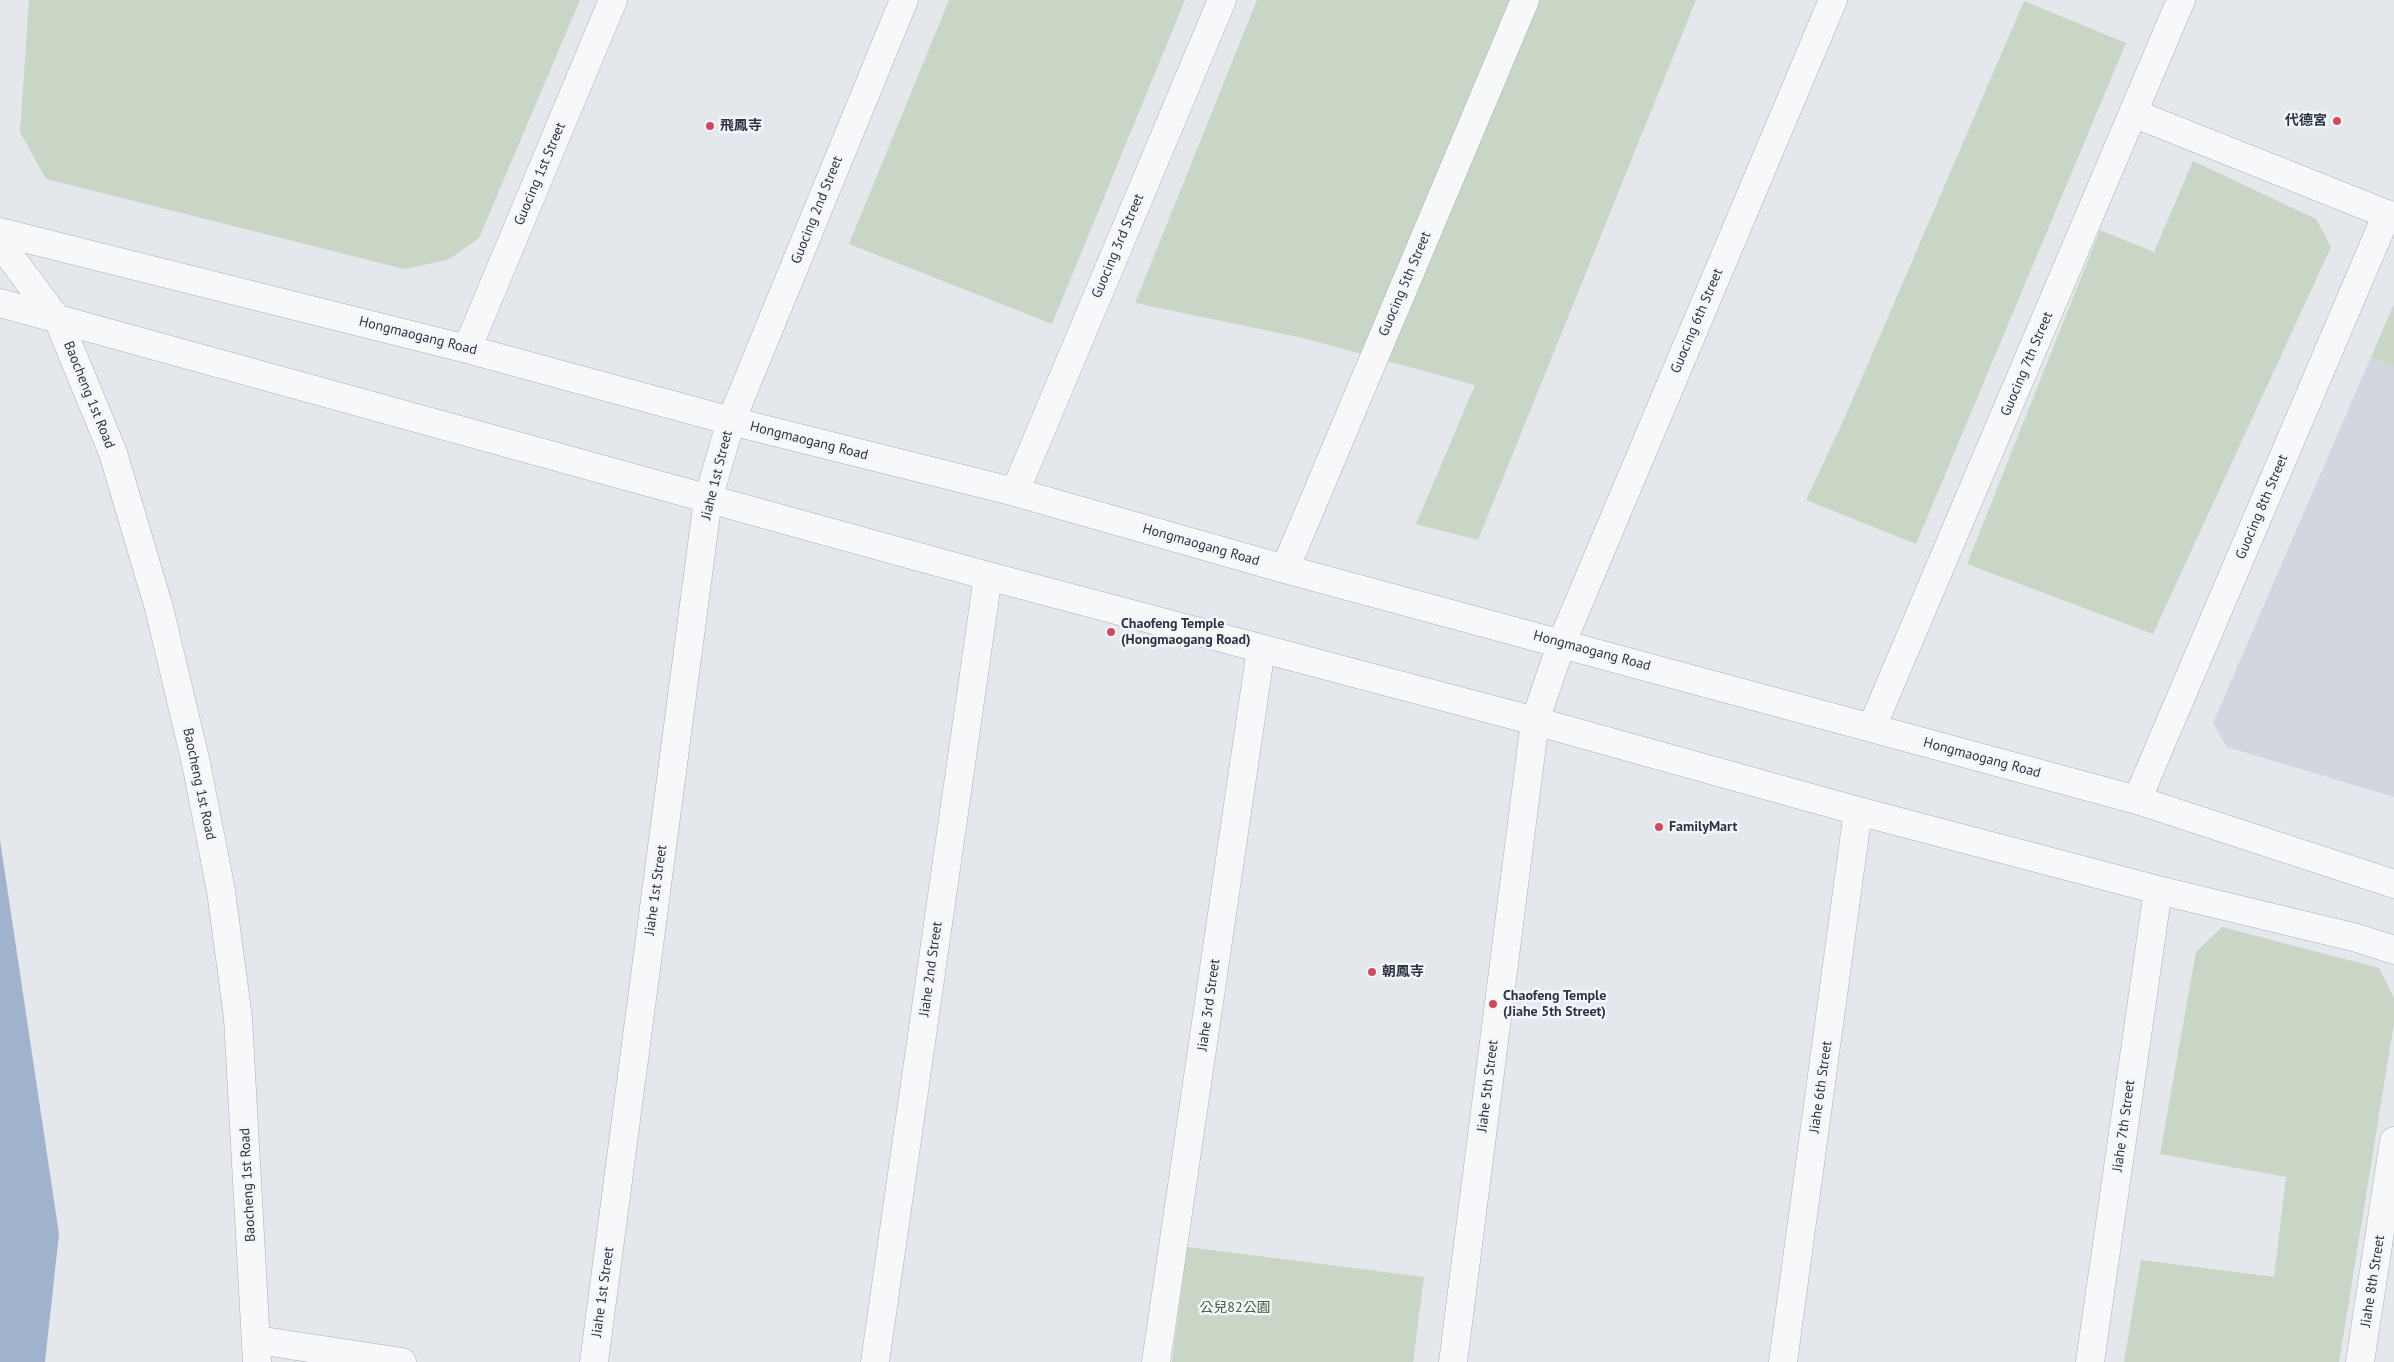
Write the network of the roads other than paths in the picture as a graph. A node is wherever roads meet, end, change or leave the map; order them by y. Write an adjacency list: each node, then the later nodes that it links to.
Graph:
1 (613, 0): 13 (street, Guocing 1st Street)
2 (904, 0): 14 (street, Guocing 2nd Street)
3 (1222, 0): 15 (street, Guocing 3rd Street)
4 (1525, 0): 17 (street, Guocing 5th Street)
5 (1833, 0): 19 (street, Guocing 6th Street)
6 (2181, 0): 7 (street, Guocing 7th Street)
7 (2133, 113): 8 (street); 22 (street, Guocing 7th Street)
8 (2390, 215): 23 (street, Guocing 8th Street)
9 (0, 232): 13 (street, Hongmaogang Road)
10 (0, 243): 12 (street, Baocheng 1st Road)
11 (0, 304): 12 (street)
12 (60, 322): 16 (street); 29 (street, Baocheng 1st Road)
13 (467, 349): 14 (street, Hongmaogang Road)
14 (730, 421): 15 (street, Hongmaogang Road); 16 (street, Jiahe 1st Street)
15 (1015, 492): 17 (street, Hongmaogang Road)
16 (708, 499): 18 (street); 31 (street, Jiahe 1st Street)
17 (1285, 568): 19 (street, Hongmaogang Road)
18 (988, 576): 20 (street); 32 (street, Jiahe 2nd Street)
19 (1562, 642): 21 (street, Guocing 6th Street); 22 (street, Hongmaogang Road)
20 (1261, 648): 21 (street); 33 (street, Jiahe 3rd Street)
21 (1535, 721): 24 (street); 34 (street, Jiahe 5th Street)
22 (1872, 728): 23 (street, Hongmaogang Road)
23 (2137, 800): 25 (street, Hongmaogang Road)
24 (1858, 811): 26 (street); 35 (street, Jiahe 6th Street)
25 (2394, 884)
26 (2158, 890): 27 (street); 36 (street, Jiahe 7th Street)
27 (2394, 950)
28 (2394, 1141): 37 (street, Jiahe 8th Street)
29 (257, 1351): 30 (street)
30 (402, 1362)
31 (594, 1362)
32 (875, 1362)
33 (1156, 1362)
34 (1453, 1362)
35 (1783, 1362)
36 (2090, 1362)
37 (2360, 1362)

